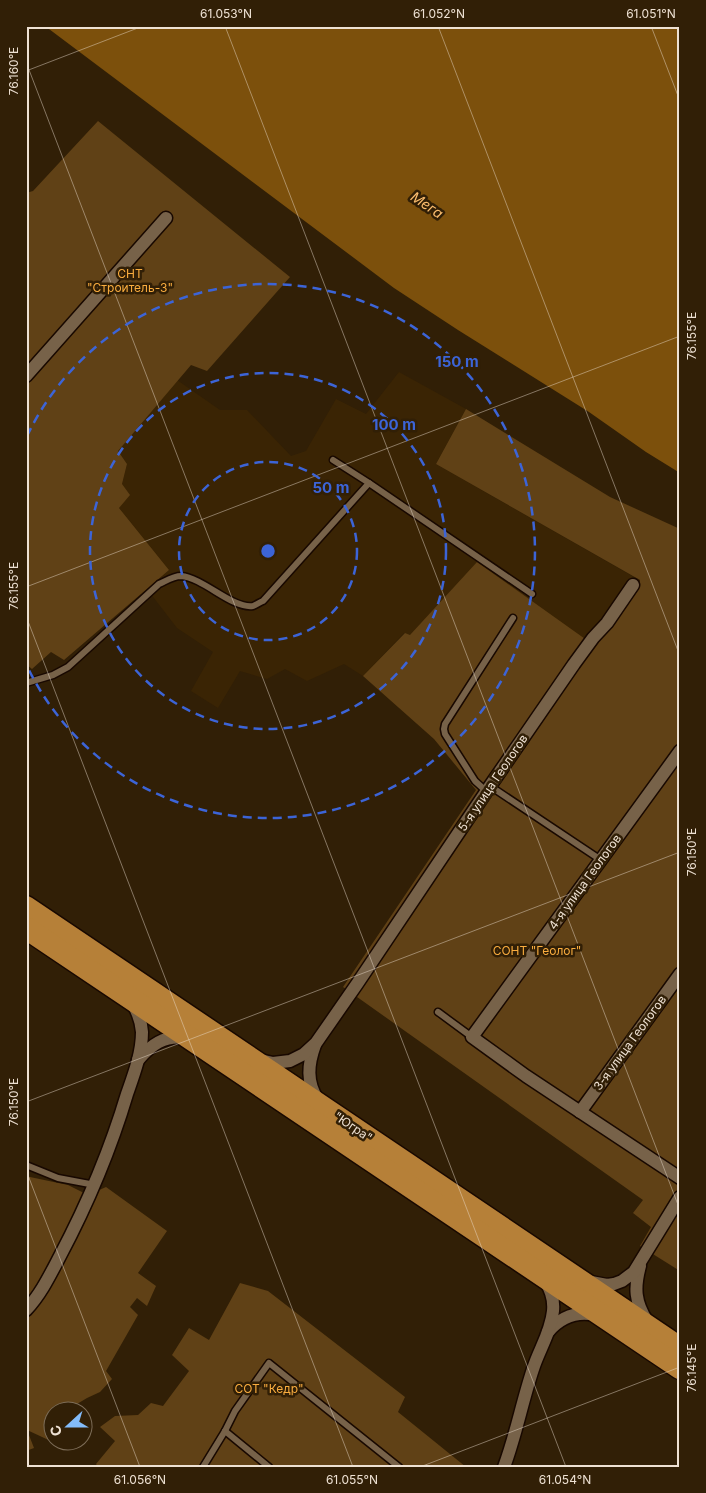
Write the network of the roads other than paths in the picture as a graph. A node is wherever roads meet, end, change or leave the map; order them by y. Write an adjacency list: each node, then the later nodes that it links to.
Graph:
1 (166, 218): 2 (street)
2 (26, 376)
3 (333, 460): 4 (lane)
4 (369, 483): 6 (lane); 8 (lane)
5 (633, 585): 10 (street, 5-я улица Геологов)
6 (532, 594)
7 (513, 618): 10 (lane)
8 (26, 683)
9 (680, 751): 11 (street, 4-я улица Геологов)
10 (488, 789): 11 (lane); 19 (street, 5-я улица Геологов)
11 (601, 860): 17 (street, 4-я улица Геологов)
12 (26, 907): 20 (highway, "Югра")
13 (26, 928): 15 (highway, "Югра")
14 (680, 974): 23 (street, 3-я улица Геологов)
15 (128, 996): 18 (highway, "Югра"); 21 (street)
16 (438, 1012): 17 (lane)
17 (472, 1038): 23 (street)
18 (194, 1041): 21 (street); 29 (highway, "Югра")
19 (316, 1043): 20 (street); 22 (street)
20 (250, 1057): 22 (highway, "Югра")
21 (138, 1060): 26 (street)
22 (328, 1111): 30 (highway, "Югра")
23 (580, 1112): 25 (street)
24 (26, 1165): 26 (lane)
25 (680, 1178)
26 (94, 1185): 31 (street)
27 (680, 1197): 28 (street)
28 (641, 1262): 30 (street); 33 (street)
29 (539, 1273): 32 (highway, "Югра"); 34 (street)
30 (578, 1280): 33 (highway, "Югра")
31 (26, 1310)
32 (604, 1317): 34 (street); 36 (highway, "Югра")
33 (652, 1329): 35 (highway, "Югра")
34 (548, 1332): 41 (street)
35 (680, 1348)
36 (680, 1368)
37 (225, 1431): 38 (lane); 39 (lane); 40 (lane)
38 (203, 1467)
39 (269, 1467)
40 (399, 1467)
41 (504, 1467)

